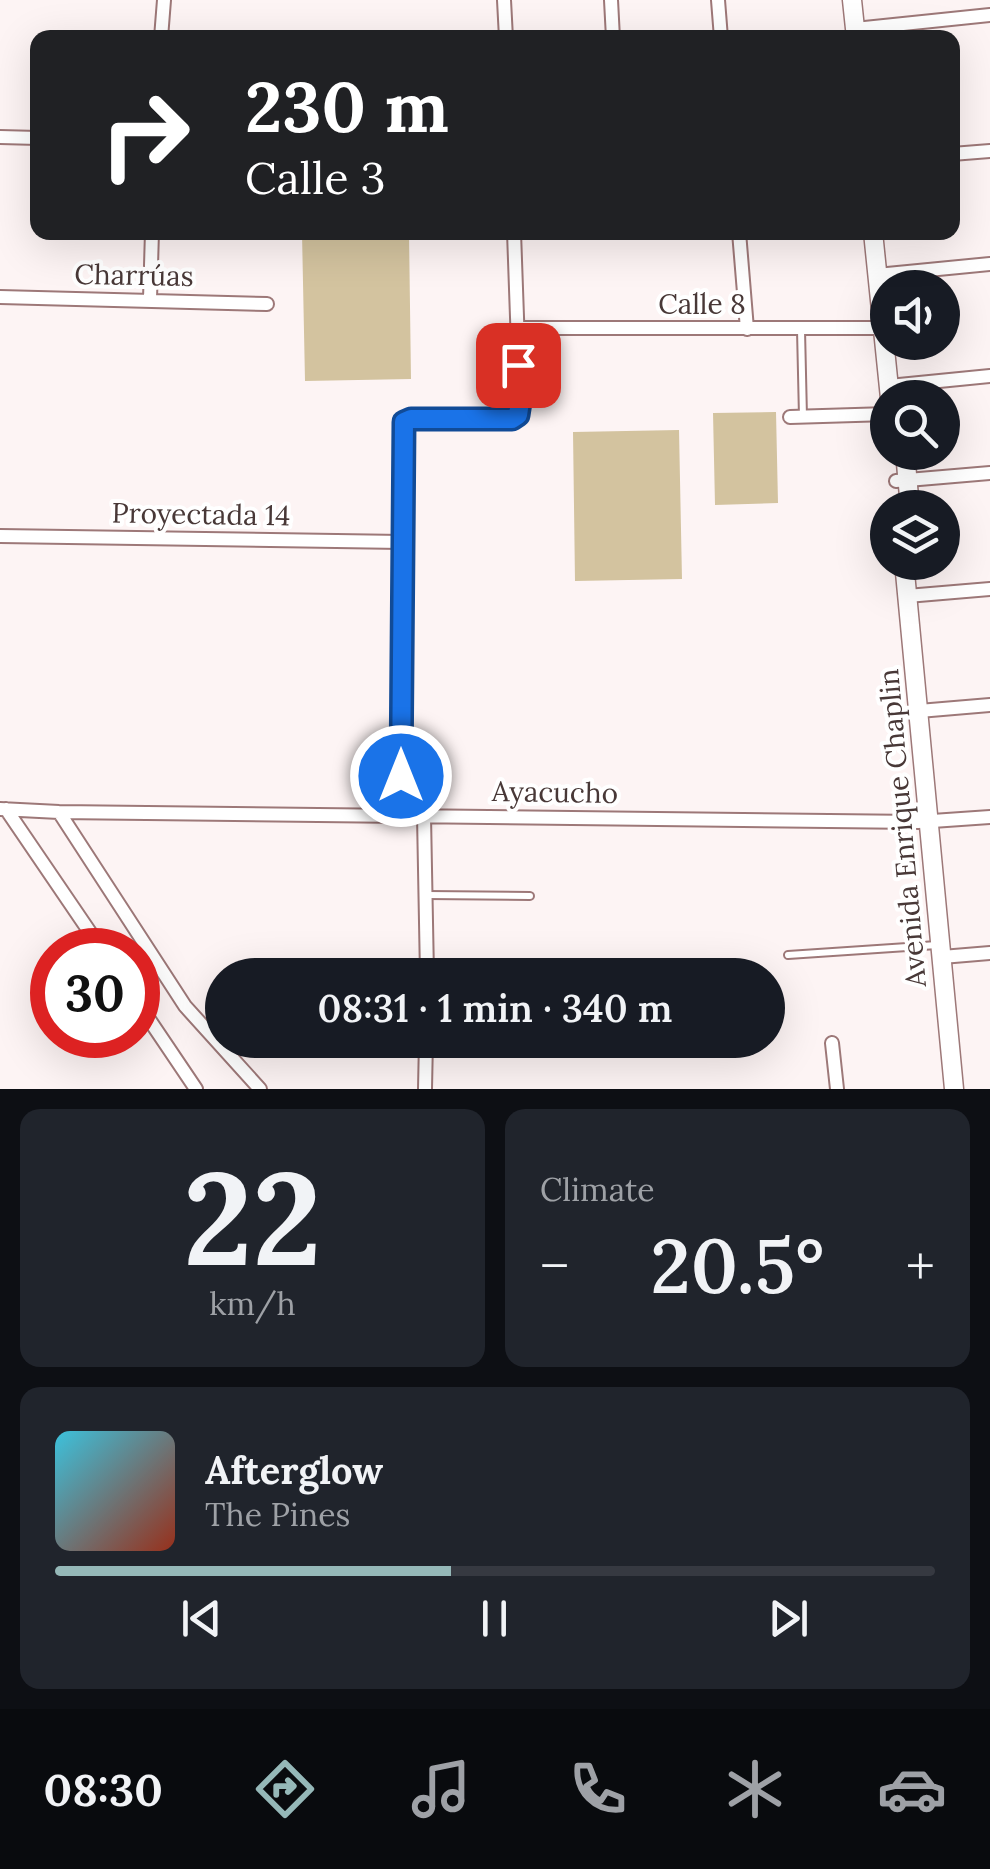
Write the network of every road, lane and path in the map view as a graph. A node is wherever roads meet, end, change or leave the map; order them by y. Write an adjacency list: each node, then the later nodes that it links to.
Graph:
1 (164, 0): 8 (street)
2 (504, 0): 9 (street)
3 (611, 0): 10 (street)
4 (718, 0): 11 (street)
5 (852, 0): 12 (street)
6 (864, 0): 13 (street)
7 (990, 15): 14 (street)
8 (162, 30)
9 (506, 30)
10 (613, 30)
11 (720, 30)
12 (860, 30)
13 (861, 30)
14 (882, 30)
15 (0, 137): 16 (street)
16 (30, 138)
17 (990, 151): 18 (street)
18 (960, 153)
19 (152, 240): 29 (street)
20 (514, 240): 31 (street)
21 (739, 240): 32 (street)
22 (875, 240): 25 (street)
23 (885, 240): 26 (street)
24 (990, 264): 27 (street)
25 (883, 270)
26 (885, 270)
27 (948, 270)
28 (0, 297): 29 (street, Charrúas)
29 (150, 300): 30 (street, Charrúas)
30 (267, 304)
31 (517, 328): 32 (street, Calle 8); 46 (street)
32 (747, 328): 34 (street, Calle 8)
33 (870, 328): 34 (street, Calle 8)
34 (801, 329): 38 (lane)
35 (990, 376): 36 (street)
36 (960, 381)
37 (870, 415): 38 (street)
38 (796, 417)
39 (899, 470): 42 (street)
40 (903, 470): 42 (street)
41 (990, 473): 42 (street)
42 (902, 480): 43 (street); 44 (street)
43 (901, 490)
44 (905, 490)
45 (0, 536): 46 (street, Proyectada 14)
46 (402, 542): 55 (street)
47 (908, 580): 50 (street, Avenida Enrique Chaplin)
48 (913, 580): 50 (street, Avenida Enrique Chaplin)
49 (990, 588): 50 (street)
50 (912, 596): 52 (street, Avenida Enrique Chaplin)
51 (990, 705): 52 (street)
52 (924, 710): 58 (street, Avenida Enrique Chaplin)
53 (3, 809): 54 (street, Ayacucho); 61 (street)
54 (59, 812): 55 (street, Ayacucho); 70 (street)
55 (401, 815): 56 (street, Ayacucho)
56 (424, 816): 58 (street, Ayacucho); 59 (street)
57 (990, 817): 58 (street, Ayacucho)
58 (935, 822): 62 (street, Avenida Enrique Chaplin)
59 (427, 895): 60 (lane); 65 (street)
60 (530, 896)
61 (87, 928)
62 (945, 953): 63 (street); 64 (lane); 73 (street, Avenida Enrique Chaplin); 74 (street, Avenida Enrique Chaplin)
63 (990, 953)
64 (788, 955)
65 (427, 958)
66 (160, 1036): 69 (street)
67 (832, 1043): 72 (street)
68 (426, 1058): 71 (street)
69 (196, 1089)
70 (260, 1089)
71 (426, 1089)
72 (837, 1089)
73 (954, 1089)
74 (964, 1089)

